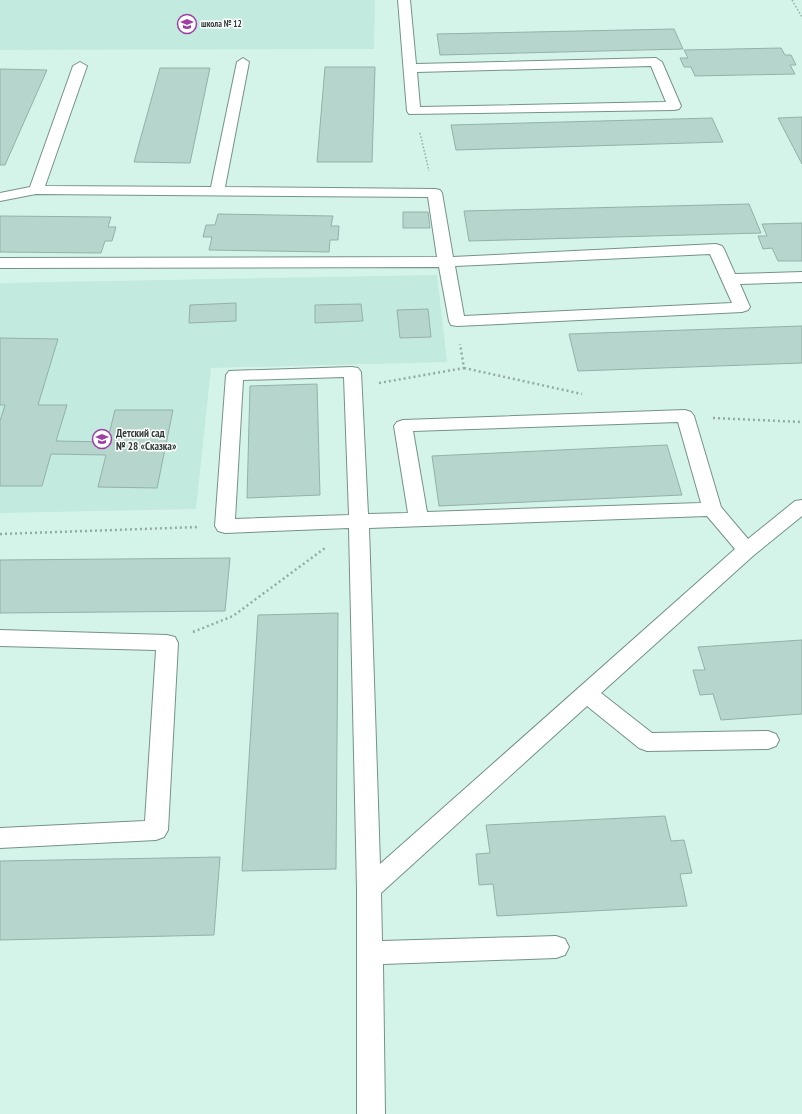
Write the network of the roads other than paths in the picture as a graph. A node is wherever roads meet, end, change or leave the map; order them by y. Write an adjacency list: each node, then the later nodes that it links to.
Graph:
1 (404, 0): 4 (lane)
2 (243, 62): 6 (lane)
3 (80, 66): 5 (lane)
4 (411, 68): 4 (lane)
5 (36, 190): 6 (lane); 7 (lane)
6 (217, 192): 8 (lane)
7 (0, 196)
8 (446, 262): 9 (lane); 11 (lane); 11 (lane)
9 (0, 263)
10 (802, 277): 11 (lane)
11 (729, 279)
12 (802, 506): 16 (lane)
13 (712, 509): 14 (lane); 14 (lane); 16 (lane)
14 (419, 520): 15 (lane)
15 (359, 522): 15 (lane); 21 (lane)
16 (747, 550): 18 (lane)
17 (0, 638): 20 (lane)
18 (587, 694): 19 (lane); 21 (lane)
19 (768, 740)
20 (0, 838)
21 (369, 889): 23 (lane)
22 (556, 947): 23 (lane)
23 (371, 953): 24 (lane)
24 (371, 1114)

